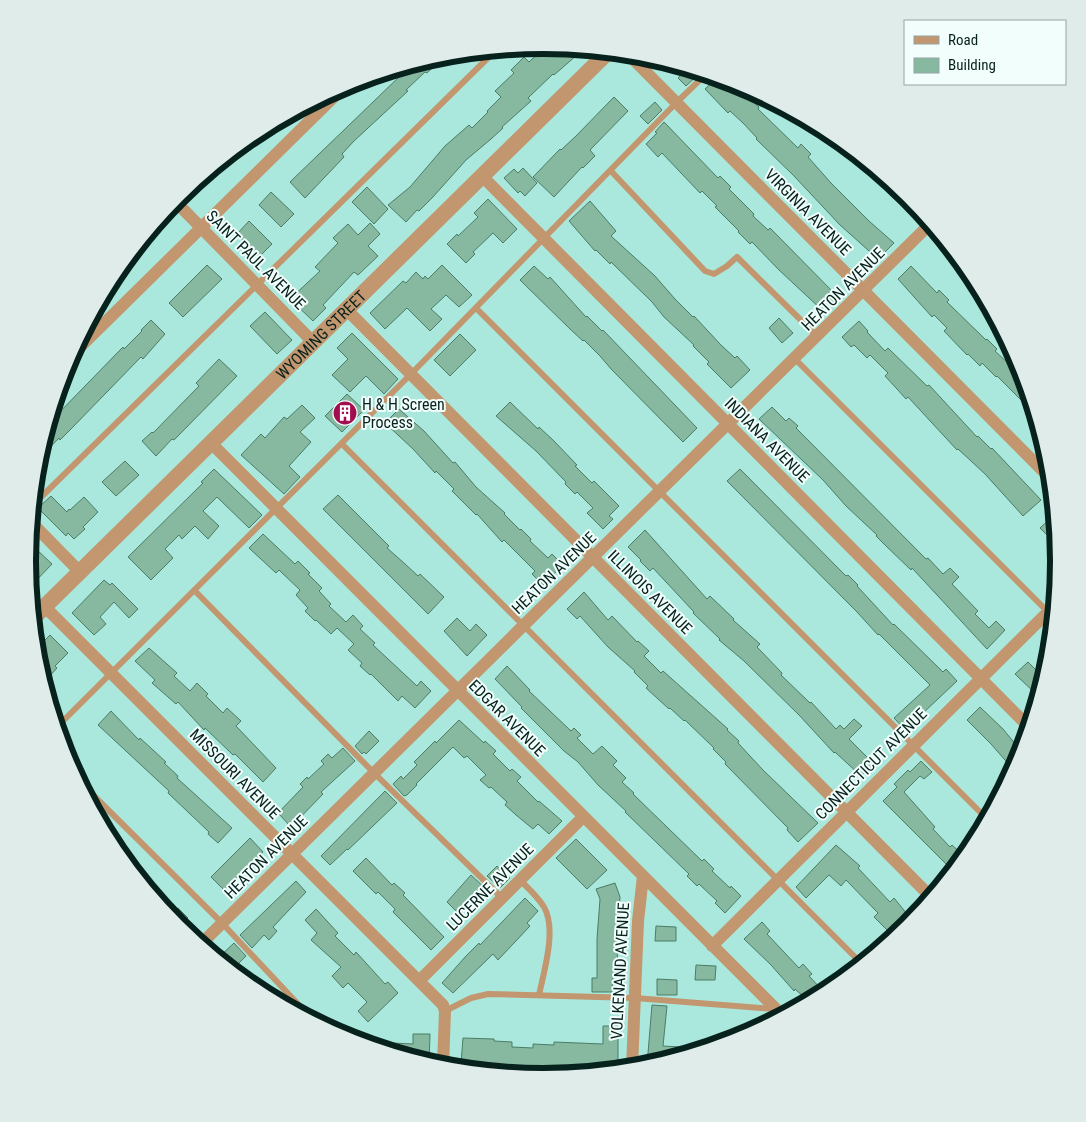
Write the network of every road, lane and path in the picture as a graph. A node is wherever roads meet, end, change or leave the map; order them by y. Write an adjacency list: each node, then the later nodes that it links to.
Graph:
1 (488, 58): 13 (lane)
2 (602, 58): 8 (street, WYOMING STREET)
3 (637, 63): 5 (street, VIRGINIA AVENUE)
4 (700, 79): 5 (lane)
5 (676, 103): 7 (lane); 14 (street, VIRGINIA AVENUE)
6 (326, 104): 10 (street)
7 (611, 171): 12 (lane); 17 (lane)
8 (482, 176): 12 (street, INDIANA AVENUE); 16 (street, WYOMING STREET)
9 (181, 207): 10 (street, SAINT PAUL AVENUE)
10 (201, 228): 13 (street, SAINT PAUL AVENUE); 18 (street)
11 (925, 229): 14 (street, HEATON AVENUE)
12 (544, 239): 15 (lane); 22 (street, INDIANA AVENUE)
13 (257, 284): 19 (street, SAINT PAUL AVENUE); 27 (lane)
14 (864, 291): 17 (street, HEATON AVENUE); 25 (street, VIRGINIA AVENUE)
15 (476, 308): 21 (lane); 26 (lane)
16 (346, 310): 19 (street, WYOMING STREET); 21 (street, ILLINOIS AVENUE)
17 (818, 336): 20 (street, HEATON AVENUE)
18 (88, 339)
19 (313, 342): 23 (street, WYOMING STREET)
20 (795, 359): 22 (street, HEATON AVENUE); 34 (lane)
21 (410, 375): 24 (lane); 30 (street, ILLINOIS AVENUE)
22 (728, 424): 26 (street, HEATON AVENUE); 39 (street, INDIANA AVENUE)
23 (211, 443): 28 (street, EDGAR AVENUE); 31 (street, WYOMING STREET)
24 (342, 444): 28 (lane); 37 (lane)
25 (1041, 469)
26 (660, 491): 30 (street, HEATON AVENUE); 43 (lane)
27 (41, 497)
28 (276, 510): 32 (lane); 40 (street, EDGAR AVENUE)
29 (37, 528): 31 (street)
30 (593, 557): 37 (street, HEATON AVENUE); 46 (street, ILLINOIS AVENUE)
31 (80, 572): 33 (street, WYOMING STREET)
32 (195, 591): 38 (lane); 44 (lane)
33 (45, 606): 35 (street, WYOMING STREET); 38 (street, MISSOURI AVENUE)
34 (1047, 607)
35 (39, 612)
36 (1046, 618): 39 (street, CONNECTICUT AVENUE)
37 (524, 626): 40 (street, HEATON AVENUE); 52 (lane)
38 (112, 674): 41 (lane); 49 (street, MISSOURI AVENUE)
39 (981, 679): 42 (street, INDIANA AVENUE); 43 (street, CONNECTICUT AVENUE)
40 (457, 691): 44 (street, HEATON AVENUE); 48 (street, EDGAR AVENUE)
41 (62, 722)
42 (1024, 722)
43 (913, 746): 46 (street, CONNECTICUT AVENUE); 47 (lane)
44 (374, 773): 49 (street, HEATON AVENUE); 54 (lane)
45 (95, 797): 55 (lane)
46 (846, 812): 52 (street, CONNECTICUT AVENUE); 53 (street, ILLINOIS AVENUE)
47 (982, 814)
48 (583, 817): 50 (street, EDGAR AVENUE); 51 (street, LUCERNE AVENUE)
49 (292, 854): 55 (street, HEATON AVENUE); 59 (street, MISSOURI AVENUE)
50 (642, 876): 57 (street, EDGAR AVENUE); 61 (street, VOLKENAND AVENUE)
51 (520, 880): 54 (street, LUCERNE AVENUE); 60 (lane)
52 (778, 880): 57 (street, CONNECTICUT AVENUE); 58 (lane)
53 (926, 892)
54 (502, 898): 59 (street, LUCERNE AVENUE)
55 (222, 923): 56 (street, HEATON AVENUE); 62 (lane)
56 (206, 939)
57 (712, 946): 63 (street, EDGAR AVENUE)
58 (857, 959)
59 (419, 981): 64 (street, MISSOURI AVENUE)
60 (539, 995): 61 (lane); 64 (lane)
61 (635, 998): 65 (lane); 67 (street, VOLKENAND AVENUE)
62 (298, 1004)
63 (776, 1010)
64 (446, 1011): 66 (street)
65 (774, 1012)
66 (443, 1058)
67 (632, 1059)

